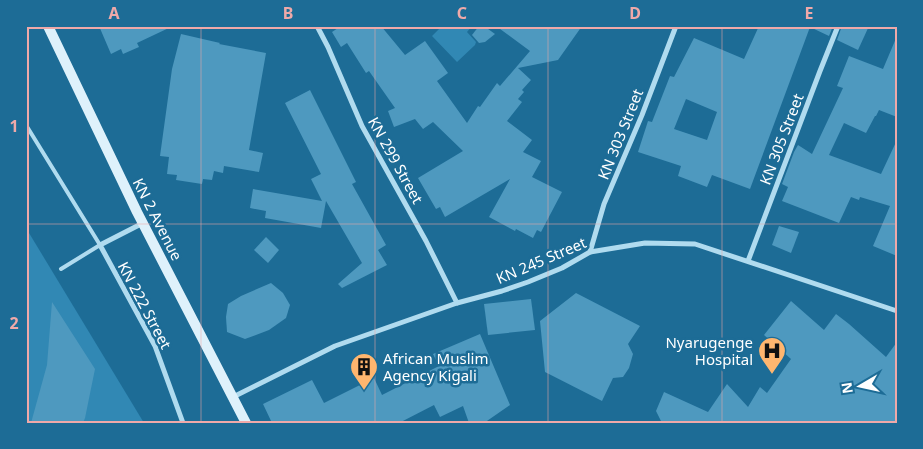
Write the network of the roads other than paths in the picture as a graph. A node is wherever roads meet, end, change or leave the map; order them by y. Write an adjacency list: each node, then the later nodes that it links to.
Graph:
1 (48, 26): 6 (main road, KN 2 Avenue)
2 (317, 26): 11 (street, KN 299 Street)
3 (676, 26): 8 (street, KN 303 Street)
4 (838, 26): 9 (street, KN 305 Street)
5 (26, 125): 7 (lane)
6 (143, 223): 7 (street); 13 (main road, KN 2 Avenue)
7 (100, 245): 10 (lane); 14 (street, KN 222 Street)
8 (590, 252): 9 (street, KN 245 Street); 11 (street, KN 245 Street)
9 (748, 261): 12 (street, KN 245 Street)
10 (61, 269)
11 (457, 303): 13 (street, KN 245 Street)
12 (897, 311)
13 (234, 397): 15 (main road, KN 2 Avenue)
14 (183, 423)
15 (246, 423)

